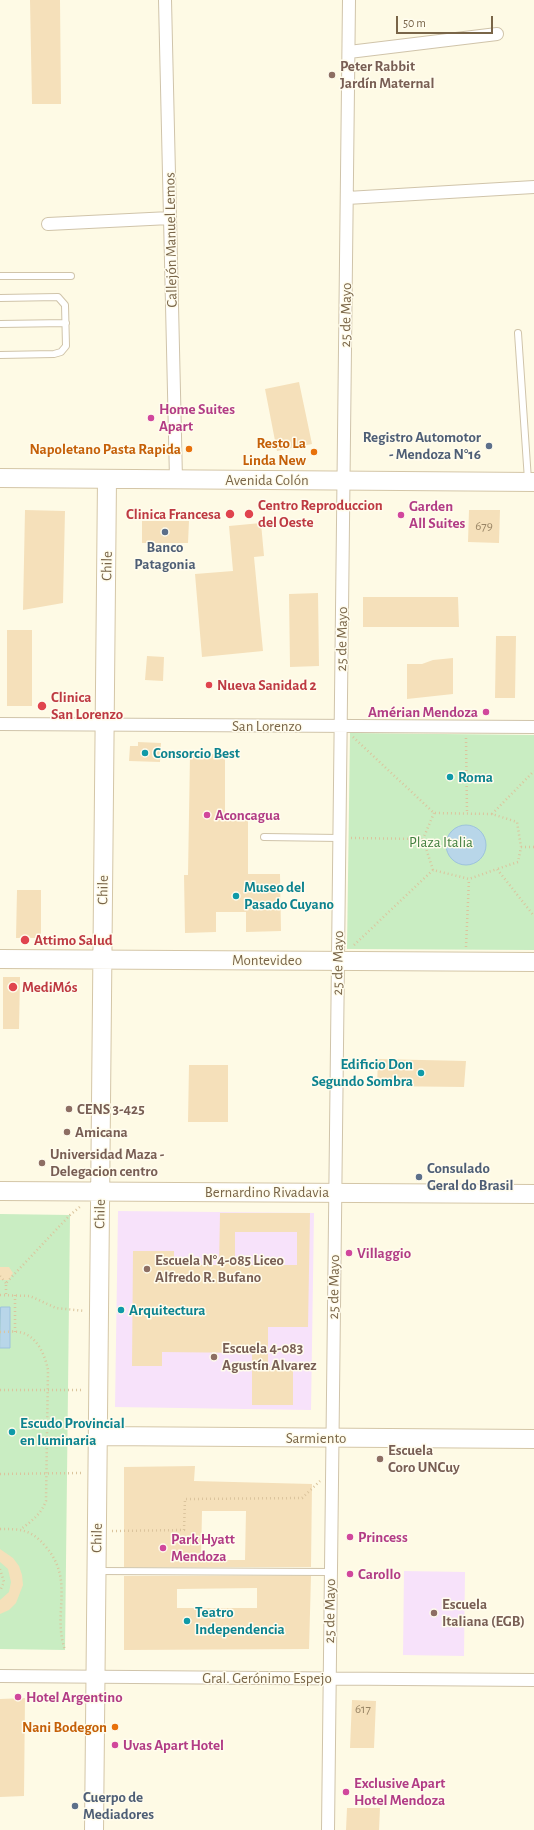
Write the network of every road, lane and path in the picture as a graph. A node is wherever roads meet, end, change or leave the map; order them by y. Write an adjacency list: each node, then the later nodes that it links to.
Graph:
1 (165, 0): 7 (street, Callejón Manuel Lemos)
2 (349, 0): 4 (street, 25 de Mayo)
3 (497, 34): 4 (street)
4 (349, 52): 6 (street, 25 de Mayo)
5 (534, 187): 6 (street)
6 (347, 198): 19 (street, 25 de Mayo)
7 (170, 218): 8 (street); 18 (street, Callejón Manuel Lemos)
8 (48, 224)
9 (0, 276): 10 (lane)
10 (71, 276)
11 (0, 298): 12 (lane)
12 (66, 323): 13 (lane); 15 (lane)
13 (0, 324)
14 (518, 333): 20 (lane)
15 (0, 355)
16 (0, 478): 17 (street, Avenida Colón)
17 (107, 479): 18 (street, Avenida Colón); 22 (street, Chile)
18 (176, 479): 19 (street, Avenida Colón)
19 (344, 480): 20 (street, Avenida Colón); 23 (street, 25 de Mayo)
20 (531, 482)
21 (0, 724): 22 (street, San Lorenzo)
22 (105, 725): 23 (street, San Lorenzo); 40 (street, Chile)
23 (341, 726): 24 (street, San Lorenzo); 27 (path); 31 (street, 25 de Mayo)
24 (466, 727): 25 (street, San Lorenzo); 28 (path)
25 (534, 727)
26 (534, 771): 29 (path)
27 (434, 813): 28 (path); 32 (path)
28 (467, 813): 29 (path)
29 (492, 814): 33 (path)
30 (264, 837): 31 (lane)
31 (339, 838): 32 (path); 41 (street, 25 de Mayo)
32 (423, 839): 36 (path)
33 (521, 847): 34 (path); 35 (path)
34 (534, 847)
35 (497, 869): 37 (path); 38 (path)
36 (433, 870): 37 (path); 41 (path)
37 (469, 879): 42 (path)
38 (534, 916)
39 (0, 959): 40 (street, Montevideo)
40 (103, 959): 41 (street, Montevideo); 45 (street, Chile)
41 (338, 961): 42 (street, Montevideo); 46 (street, 25 de Mayo)
42 (465, 962): 43 (street, Montevideo)
43 (534, 962)
44 (0, 1191): 45 (street, Bernardino Rivadavia)
45 (101, 1191): 46 (street, Bernardino Rivadavia); 60 (street, Chile)
46 (335, 1193): 47 (street, Bernardino Rivadavia); 61 (street, 25 de Mayo)
47 (534, 1194)
48 (70, 1215): 50 (path)
49 (0, 1276): 50 (path)
50 (6, 1283): 52 (path)
51 (0, 1294): 52 (path)
52 (6, 1294): 53 (path)
53 (15, 1294): 54 (path); 56 (path)
54 (69, 1311)
55 (0, 1332): 56 (path)
56 (15, 1332): 58 (path)
57 (0, 1390): 58 (path)
58 (48, 1390): 59 (path); 64 (path)
59 (68, 1390)
60 (98, 1436): 61 (street, Sarmiento); 69 (street, Chile)
61 (332, 1438): 62 (street, Sarmiento); 63 (street, 25 de Mayo)
62 (534, 1439)
63 (332, 1469): 69 (path); 72 (street, 25 de Mayo)
64 (48, 1473): 65 (path); 66 (path); 68 (path)
65 (67, 1473)
66 (0, 1474)
67 (0, 1529): 68 (path)
68 (21, 1529): 74 (path)
69 (97, 1530): 71 (street, Chile)
70 (0, 1569): 73 (path)
71 (97, 1571): 72 (lane); 76 (street, Chile)
72 (330, 1572): 77 (street, 25 de Mayo)
73 (0, 1590)
74 (65, 1650)
75 (0, 1676): 76 (street, Gral. Gerónimo Espejo)
76 (96, 1676): 77 (street, Gral. Gerónimo Espejo); 79 (street, Chile)
77 (329, 1678): 78 (street, Gral. Gerónimo Espejo); 80 (street, 25 de Mayo)
78 (534, 1680)
79 (94, 1830)
80 (328, 1830)

